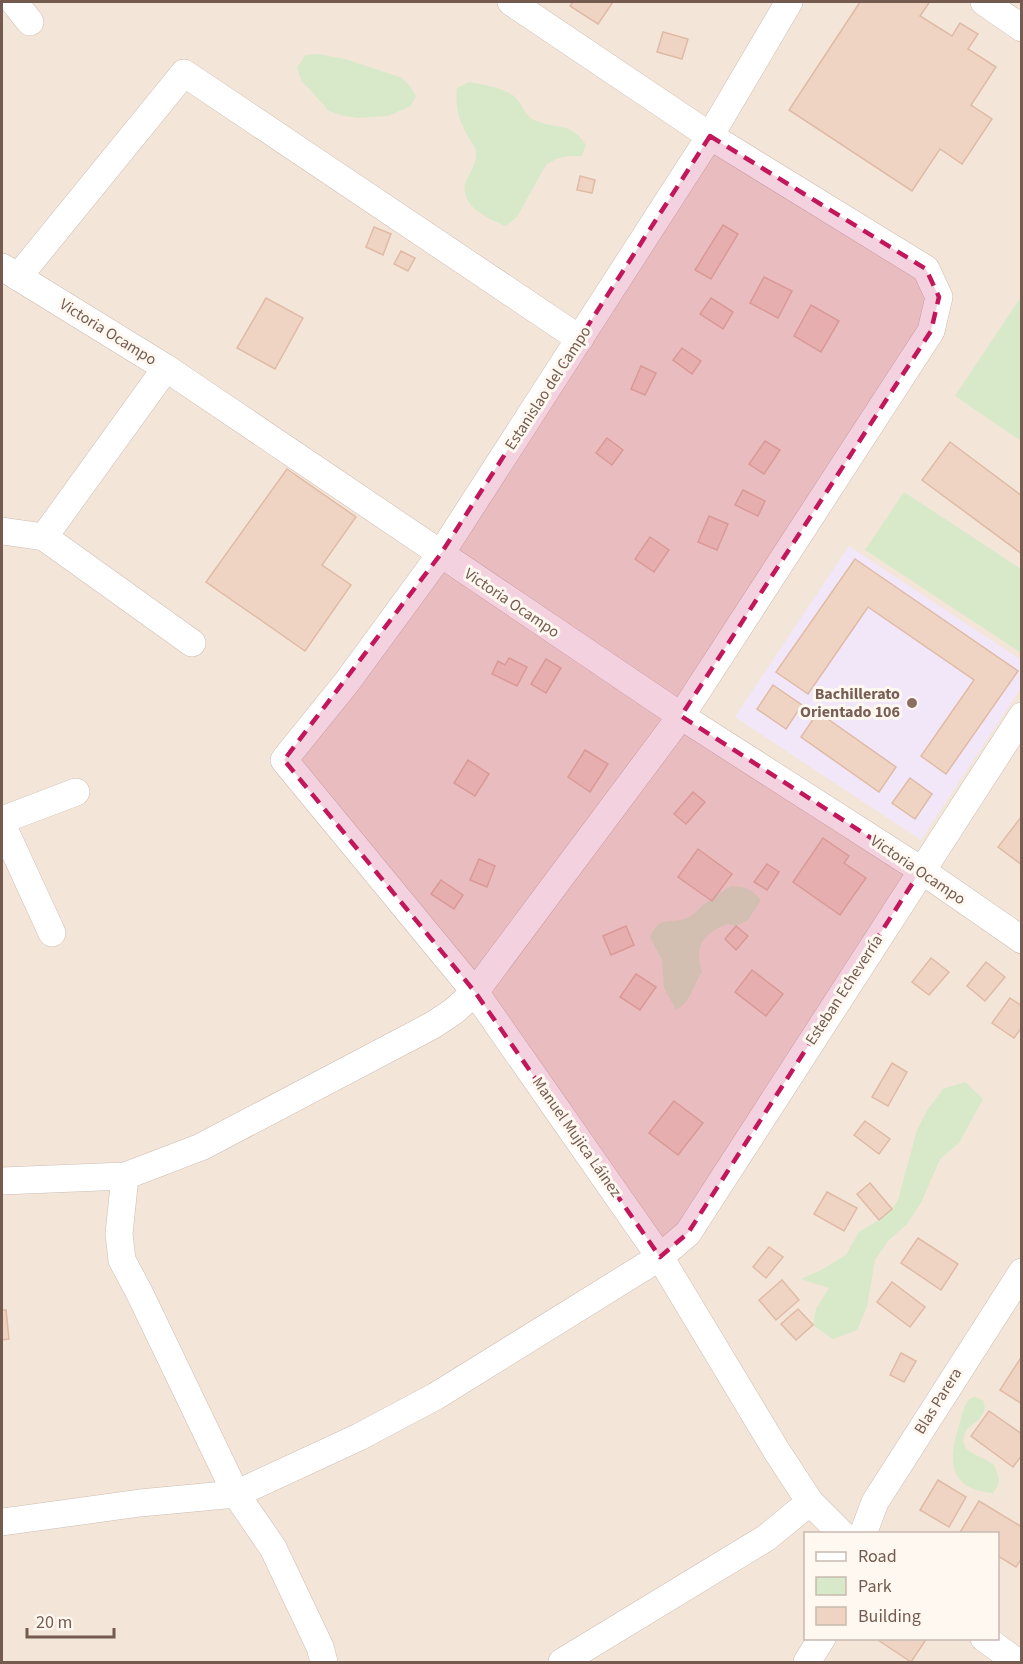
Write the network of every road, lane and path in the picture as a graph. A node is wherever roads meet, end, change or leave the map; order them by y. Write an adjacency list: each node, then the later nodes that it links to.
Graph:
1 (511, 2): 5 (street)
2 (789, 2): 5 (street, Estanislao del Campo)
3 (984, 2): 4 (street)
4 (1022, 28)
5 (710, 136): 7 (street, Estanislao del Campo); 13 (street)
6 (10, 272): 7 (street); 8 (street, Victoria Ocampo)
7 (580, 339): 11 (street, Estanislao del Campo)
8 (166, 368): 10 (street); 11 (street, Victoria Ocampo)
9 (2, 531): 10 (street)
10 (44, 537): 12 (street)
11 (440, 555): 13 (street, Victoria Ocampo); 15 (street, Estanislao del Campo)
12 (192, 643)
13 (681, 716): 19 (street, Victoria Ocampo); 22 (street)
14 (1022, 716): 19 (street, Esteban Echeverría)
15 (284, 760): 22 (street, Manuel Mujica Láinez)
16 (76, 792): 17 (street)
17 (2, 820)
18 (2, 828): 20 (street)
19 (921, 870): 21 (street, Victoria Ocampo); 25 (street, Esteban Echeverría)
20 (52, 933)
21 (1022, 940)
22 (475, 992): 23 (street); 25 (street, Manuel Mujica Láinez)
23 (125, 1176): 24 (street); 27 (street)
24 (2, 1181)
25 (660, 1257): 27 (street, Esteban Echeverría); 28 (street, Manuel Mujica Láinez)
26 (1022, 1272): 31 (street, Blas Parera)
27 (236, 1494): 29 (street, Esteban Echeverría); 34 (street)
28 (810, 1502): 30 (street, Manuel Mujica Láinez); 35 (street)
29 (2, 1522)
30 (841, 1532)
31 (863, 1532)
32 (821, 1640): 36 (street)
33 (987, 1640): 37 (street)
34 (324, 1662)
35 (562, 1662)
36 (807, 1662)
37 (1017, 1662)

